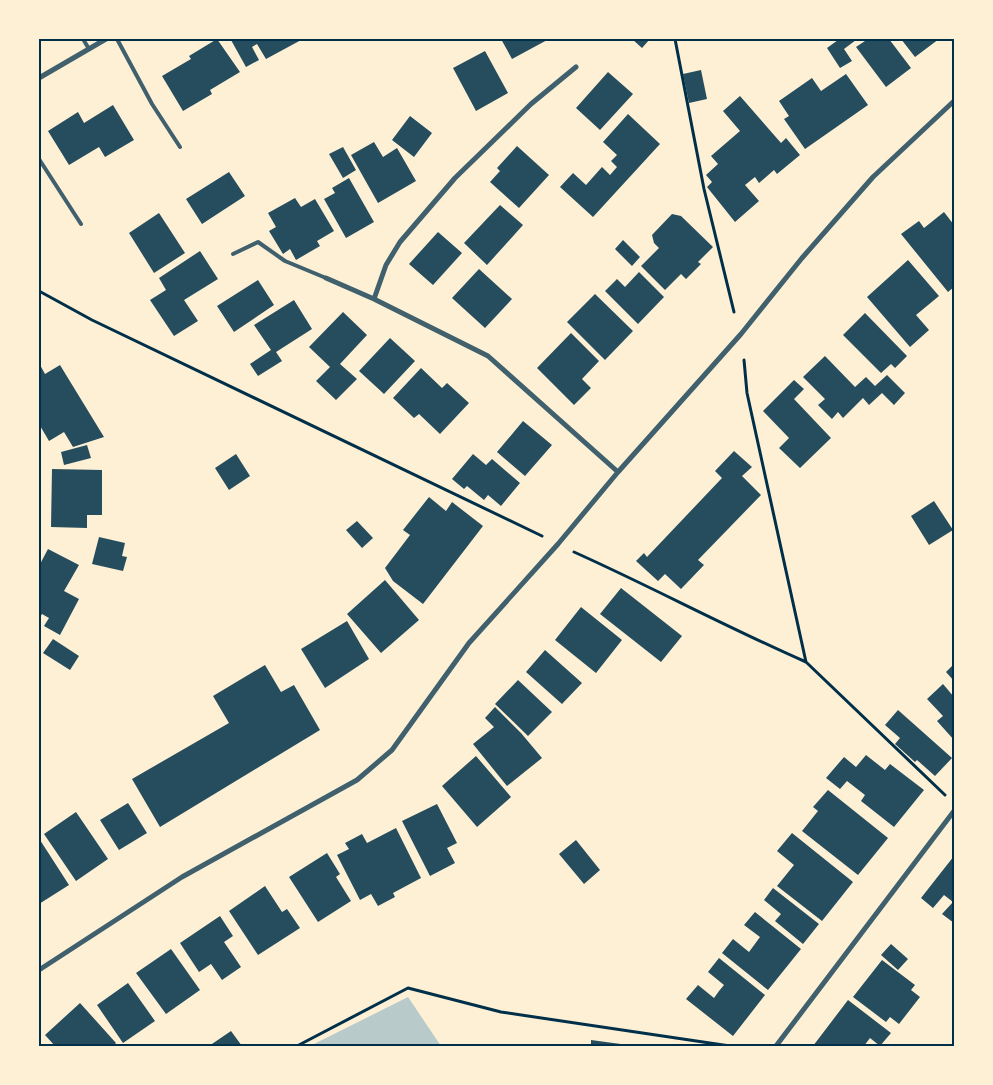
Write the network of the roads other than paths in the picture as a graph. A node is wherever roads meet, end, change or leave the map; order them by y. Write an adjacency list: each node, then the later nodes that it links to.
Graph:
1 (83, 39): 4 (lane)
2 (106, 39): 4 (street)
3 (117, 39): 8 (lane)
4 (88, 49): 6 (street)
5 (576, 67): 13 (street)
6 (39, 78)
7 (954, 101): 14 (street)
8 (180, 147)
9 (39, 159): 10 (lane)
10 (82, 224)
11 (233, 254): 12 (lane)
12 (326, 278): 13 (street)
13 (374, 299): 14 (street)
14 (618, 472): 16 (street)
15 (954, 811): 17 (street)
16 (39, 970)
17 (776, 1046)

